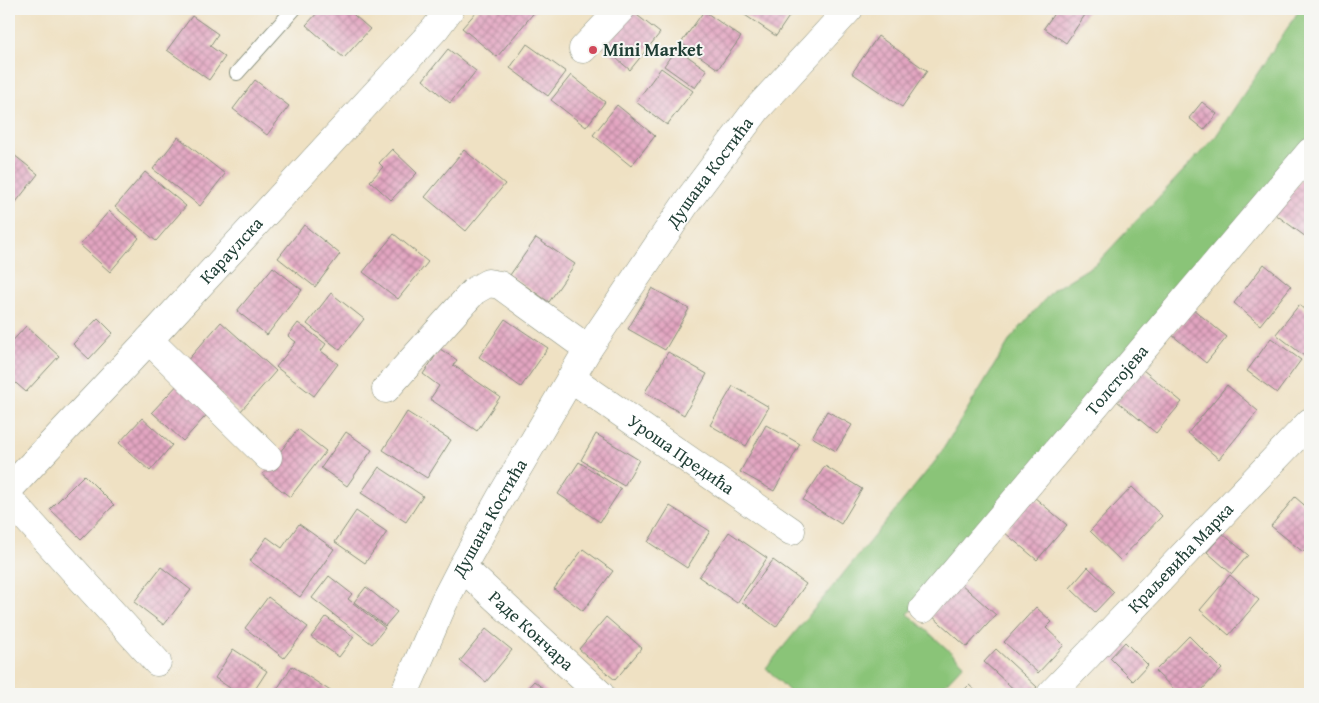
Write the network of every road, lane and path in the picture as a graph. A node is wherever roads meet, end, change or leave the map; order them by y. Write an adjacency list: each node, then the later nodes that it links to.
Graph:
1 (294, 9): 6 (lane)
2 (450, 9): 8 (street, Караулска)
3 (621, 9): 5 (street)
4 (849, 9): 9 (street, Душана Костића)
5 (583, 49)
6 (236, 73)
7 (1310, 152): 18 (street, Толстојева)
8 (149, 340): 13 (street); 14 (street, Караулска)
9 (588, 349): 10 (street, Душана Костића); 11 (street)
10 (571, 378): 16 (street, Уроша Предића); 17 (street, Душана Костића)
11 (386, 390)
12 (1310, 422): 22 (street, Краљевића Марка)
13 (268, 457)
14 (9, 489)
15 (9, 499): 19 (street)
16 (791, 531)
17 (462, 567): 20 (street, Душана Костића); 21 (street, Раде Кончара)
18 (923, 609)
19 (157, 662)
20 (404, 694)
21 (600, 694)
22 (1051, 694)

